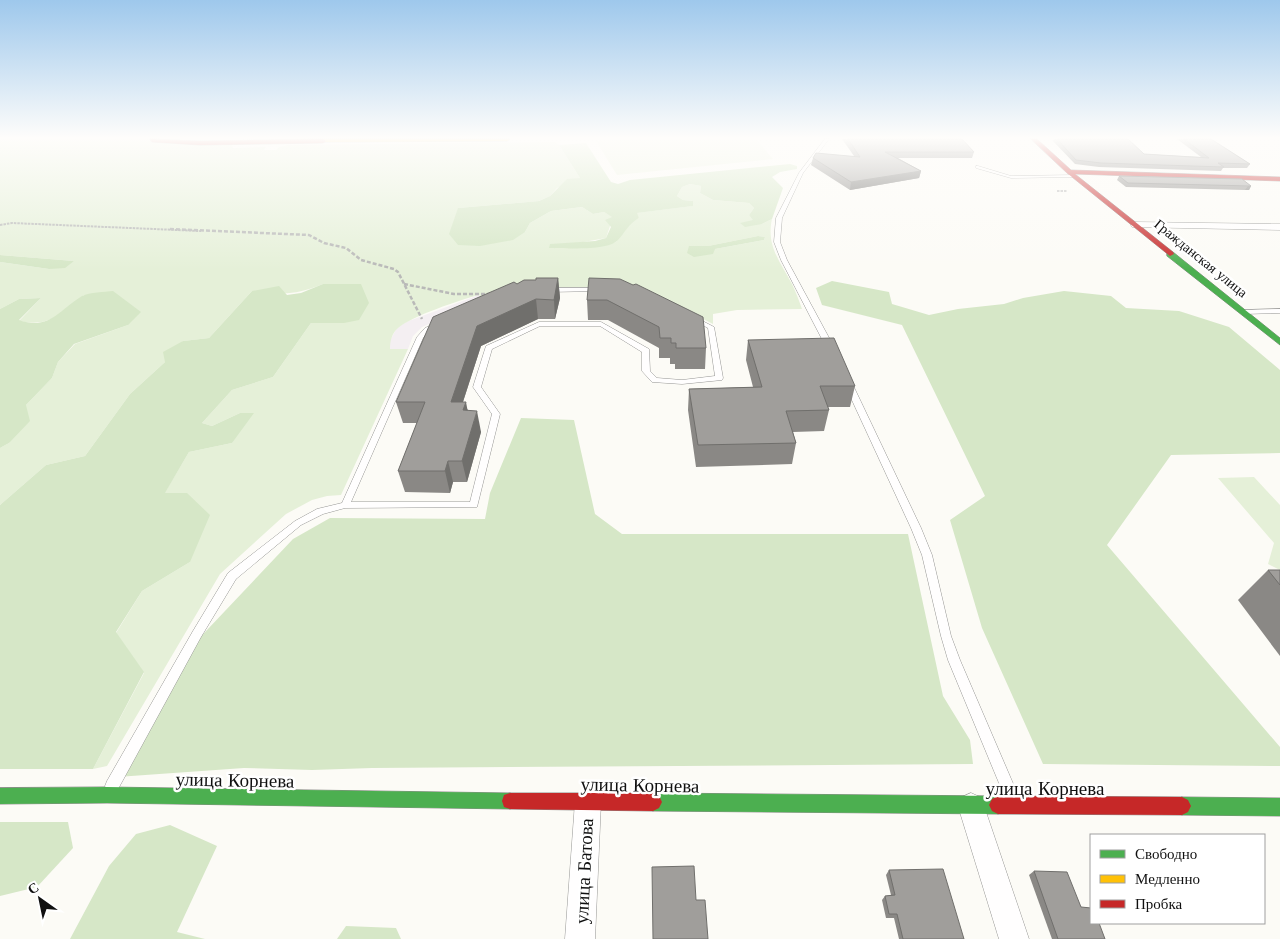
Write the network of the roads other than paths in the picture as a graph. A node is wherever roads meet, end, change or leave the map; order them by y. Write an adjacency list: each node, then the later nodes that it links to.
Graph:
1 (797, 183): 12 (lane)
2 (1082, 183): 3 (street, Гражданская улица)
3 (1136, 225): 4 (street); 8 (street, Гражданская улица)
4 (1280, 227)
5 (537, 290): 6 (lane)
6 (610, 290)
7 (1280, 311): 8 (lane)
8 (1242, 312): 11 (street, Гражданская улица)
9 (687, 315): 14 (lane)
10 (450, 319): 14 (lane)
11 (1280, 342)
12 (835, 354)
13 (846, 378): 18 (lane)
14 (345, 504): 15 (lane)
15 (107, 795): 16 (street, улица Корнева); 17 (street, улица Корнева)
16 (0, 796)
17 (588, 802): 19 (street, улица Корнева); 21 (street, улица Батова)
18 (1015, 805): 19 (street, улица Корнева); 20 (street, улица Корнева)
19 (972, 806): 22 (street)
20 (1280, 807)
21 (580, 939)
22 (1014, 939)

